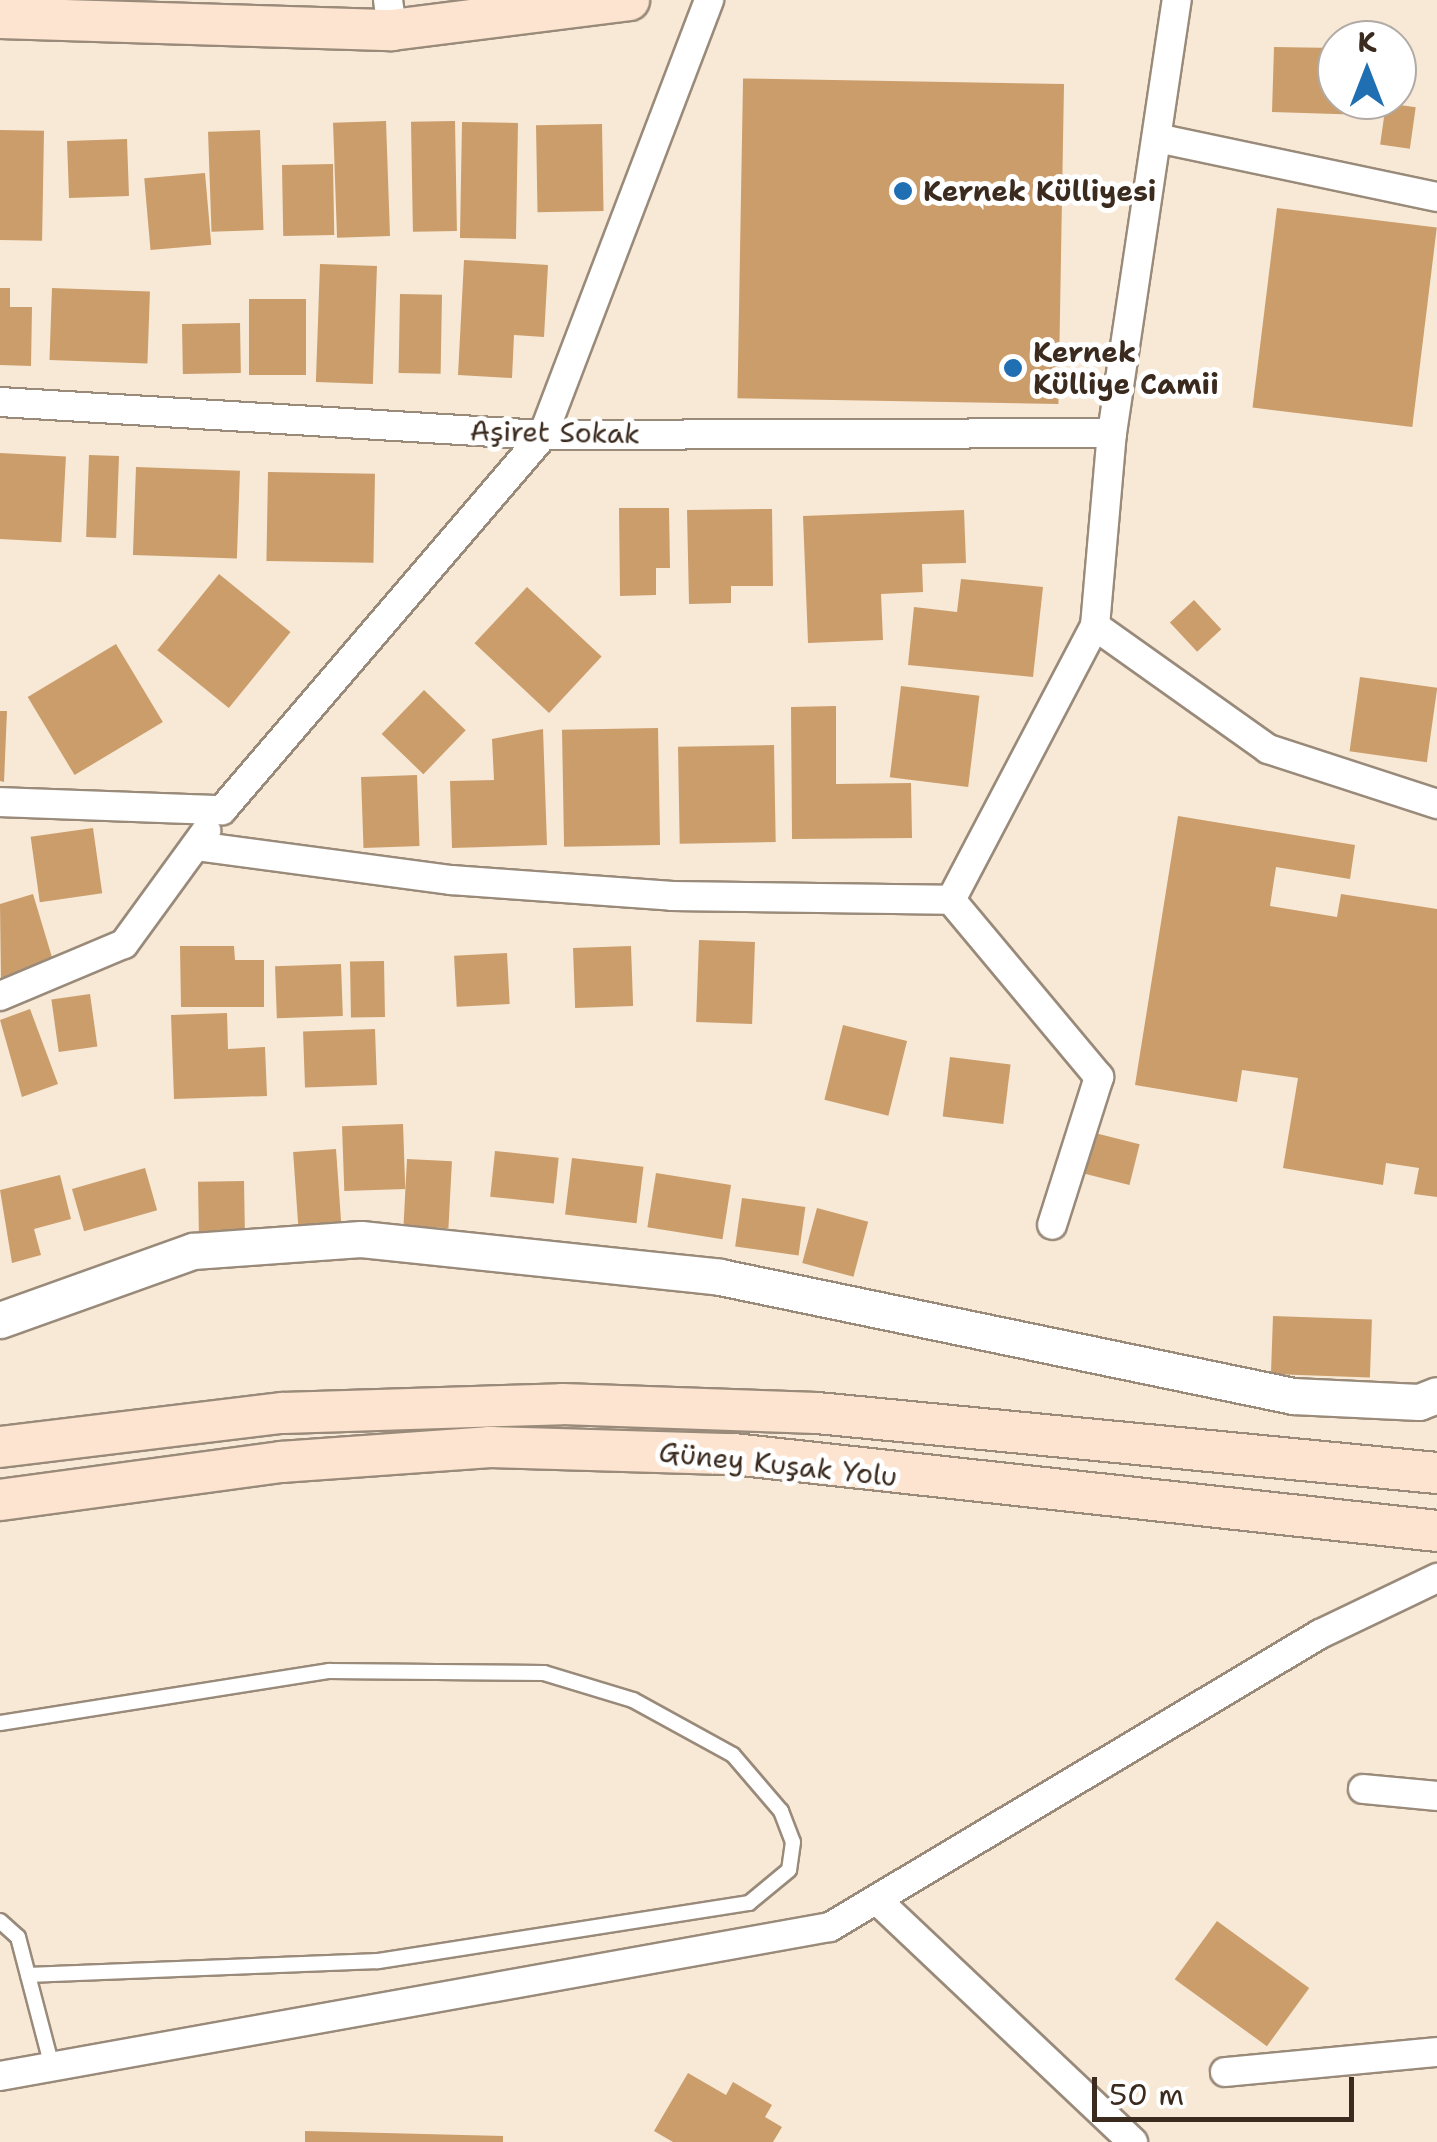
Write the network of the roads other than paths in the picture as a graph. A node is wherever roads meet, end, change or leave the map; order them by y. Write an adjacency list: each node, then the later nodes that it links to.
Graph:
1 (629, 0): 4 (main road)
2 (709, 0): 10 (street)
3 (1177, 0): 6 (street)
4 (390, 15): 5 (main road)
5 (0, 18)
6 (1157, 138): 7 (street); 9 (street)
7 (1437, 197)
8 (0, 402): 10 (street, Aşiret Sokak)
9 (1112, 433): 10 (street, Aşiret Sokak); 11 (street)
10 (543, 435): 14 (street)
11 (1095, 626): 13 (street); 16 (street)
12 (0, 802): 14 (street)
13 (1437, 804)
14 (222, 810): 15 (street)
15 (196, 846): 16 (street); 17 (street)
16 (952, 900): 18 (street)
17 (0, 996)
18 (1052, 1225)
19 (0, 1320): 20 (street)
20 (1437, 1395)
21 (0, 1447): 22 (main road, Güney Kuşak Yolu)
22 (1437, 1473)
23 (0, 1500): 24 (main road, Güney Kuşak Yolu)
24 (1437, 1531)
25 (1437, 1578): 29 (street)
26 (0, 1724): 31 (lane)
27 (1363, 1789): 28 (street)
28 (1437, 1796)
29 (878, 1901): 33 (street); 36 (street)
30 (0, 1921): 31 (lane)
31 (28, 1975): 33 (lane)
32 (1437, 2052): 34 (street)
33 (52, 2066): 35 (street)
34 (1225, 2072)
35 (0, 2076)
36 (1134, 2142)

